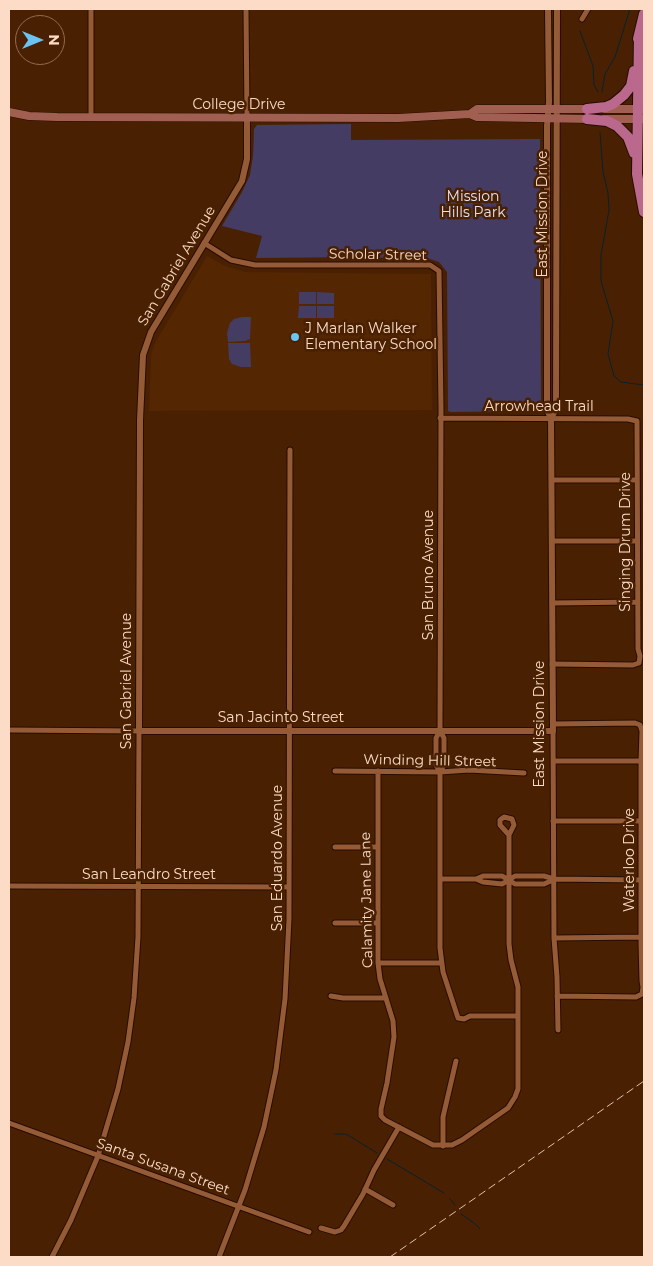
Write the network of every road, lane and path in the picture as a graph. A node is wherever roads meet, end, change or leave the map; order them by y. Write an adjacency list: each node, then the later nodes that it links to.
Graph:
1 (91, 9): 14 (street)
2 (246, 9): 15 (street)
3 (548, 9): 9 (street, East Mission Drive)
4 (557, 9): 9 (street, East Mission Drive)
5 (588, 9): 7 (street)
6 (644, 14): 8 (highway)
7 (582, 19)
8 (639, 35): 12 (highway); 13 (highway)
9 (552, 109): 11 (main road, College Drive); 12 (main road, College Drive); 16 (street, East Mission Drive)
10 (9, 112): 14 (main road, College Drive)
11 (470, 114): 15 (main road, College Drive); 16 (main road, College Drive)
12 (587, 114): 13 (main road, College Drive); 16 (main road, College Drive); 17 (highway)
13 (641, 114): 17 (highway)
14 (92, 117): 15 (main road, College Drive)
15 (247, 117): 19 (street, San Gabriel Avenue)
16 (552, 119): 21 (street, East Mission Drive)
17 (637, 174): 18 (highway)
18 (644, 212)
19 (204, 243): 20 (street, Scholar Street); 34 (street, San Gabriel Avenue)
20 (440, 418): 21 (street, Arrowhead Trail); 36 (street, San Bruno Avenue)
21 (551, 418): 22 (street, Arrowhead Trail); 24 (street, East Mission Drive)
22 (637, 421): 25 (street, Singing Drum Drive)
23 (290, 450): 35 (street, San Eduardo Avenue)
24 (552, 480): 25 (street); 26 (street, East Mission Drive)
25 (637, 480): 27 (street, Singing Drum Drive)
26 (552, 541): 27 (street); 29 (street, East Mission Drive)
27 (637, 541): 28 (street, Singing Drum Drive)
28 (638, 602): 29 (street); 30 (street, Singing Drum Drive)
29 (552, 603): 30 (street, East Mission Drive)
30 (552, 664): 32 (street, East Mission Drive)
31 (640, 725): 32 (street, San Jacinto Street); 37 (street, Waterloo Drive)
32 (553, 727): 36 (street, San Jacinto Street); 38 (street, East Mission Drive)
33 (9, 730): 34 (street, San Jacinto Street)
34 (139, 730): 35 (street, San Jacinto Street); 53 (street, San Gabriel Avenue)
35 (289, 731): 36 (street, San Jacinto Street); 54 (street, San Eduardo Avenue)
36 (440, 731): 41 (street, San Bruno Avenue)
37 (641, 761): 38 (street); 44 (street, Waterloo Drive)
38 (553, 762): 43 (street, East Mission Drive)
39 (335, 771): 40 (street, Winding Hill Street)
40 (378, 771): 41 (street, Winding Hill Street); 47 (street, Calamity Jane Lane)
41 (440, 772): 42 (street, Winding Hill Street); 48 (street, San Bruno Avenue)
42 (524, 773)
43 (553, 821): 44 (street); 49 (street, East Mission Drive)
44 (641, 821): 51 (street, Waterloo Drive)
45 (509, 835): 50 (street)
46 (335, 847): 47 (street)
47 (378, 847): 56 (street, Calamity Jane Lane)
48 (440, 879): 50 (street); 60 (street, San Bruno Avenue)
49 (554, 879): 50 (street); 51 (street); 58 (street, East Mission Drive)
50 (508, 880): 64 (street)
51 (641, 880): 57 (street, Waterloo Drive)
52 (9, 886): 53 (street, San Leandro Street)
53 (139, 886): 54 (street, San Leandro Street); 70 (street, San Gabriel Avenue)
54 (289, 887): 73 (street, San Eduardo Avenue)
55 (335, 923): 56 (street)
56 (378, 923): 59 (street, Calamity Jane Lane)
57 (641, 937): 58 (street); 62 (street, Waterloo Drive)
58 (554, 938): 62 (street, East Mission Drive)
59 (378, 963): 60 (street); 63 (street, Calamity Jane Lane)
60 (441, 963): 64 (street, San Bruno Avenue)
61 (331, 996): 63 (street)
62 (558, 996): 65 (street, East Mission Drive)
63 (386, 998): 68 (street, Calamity Jane Lane)
64 (518, 1016): 69 (street)
65 (558, 1030)
66 (456, 1061): 69 (street)
67 (9, 1123): 70 (street, Santa Susana Street)
68 (399, 1127): 69 (street); 71 (street)
69 (443, 1146)
70 (98, 1156): 73 (street, Santa Susana Street); 76 (street, San Gabriel Avenue)
71 (365, 1188): 72 (street); 74 (street)
72 (393, 1205)
73 (239, 1206): 75 (street, Santa Susana Street); 77 (street, San Eduardo Avenue)
74 (321, 1228)
75 (309, 1232)
76 (52, 1257)
77 (219, 1257)

